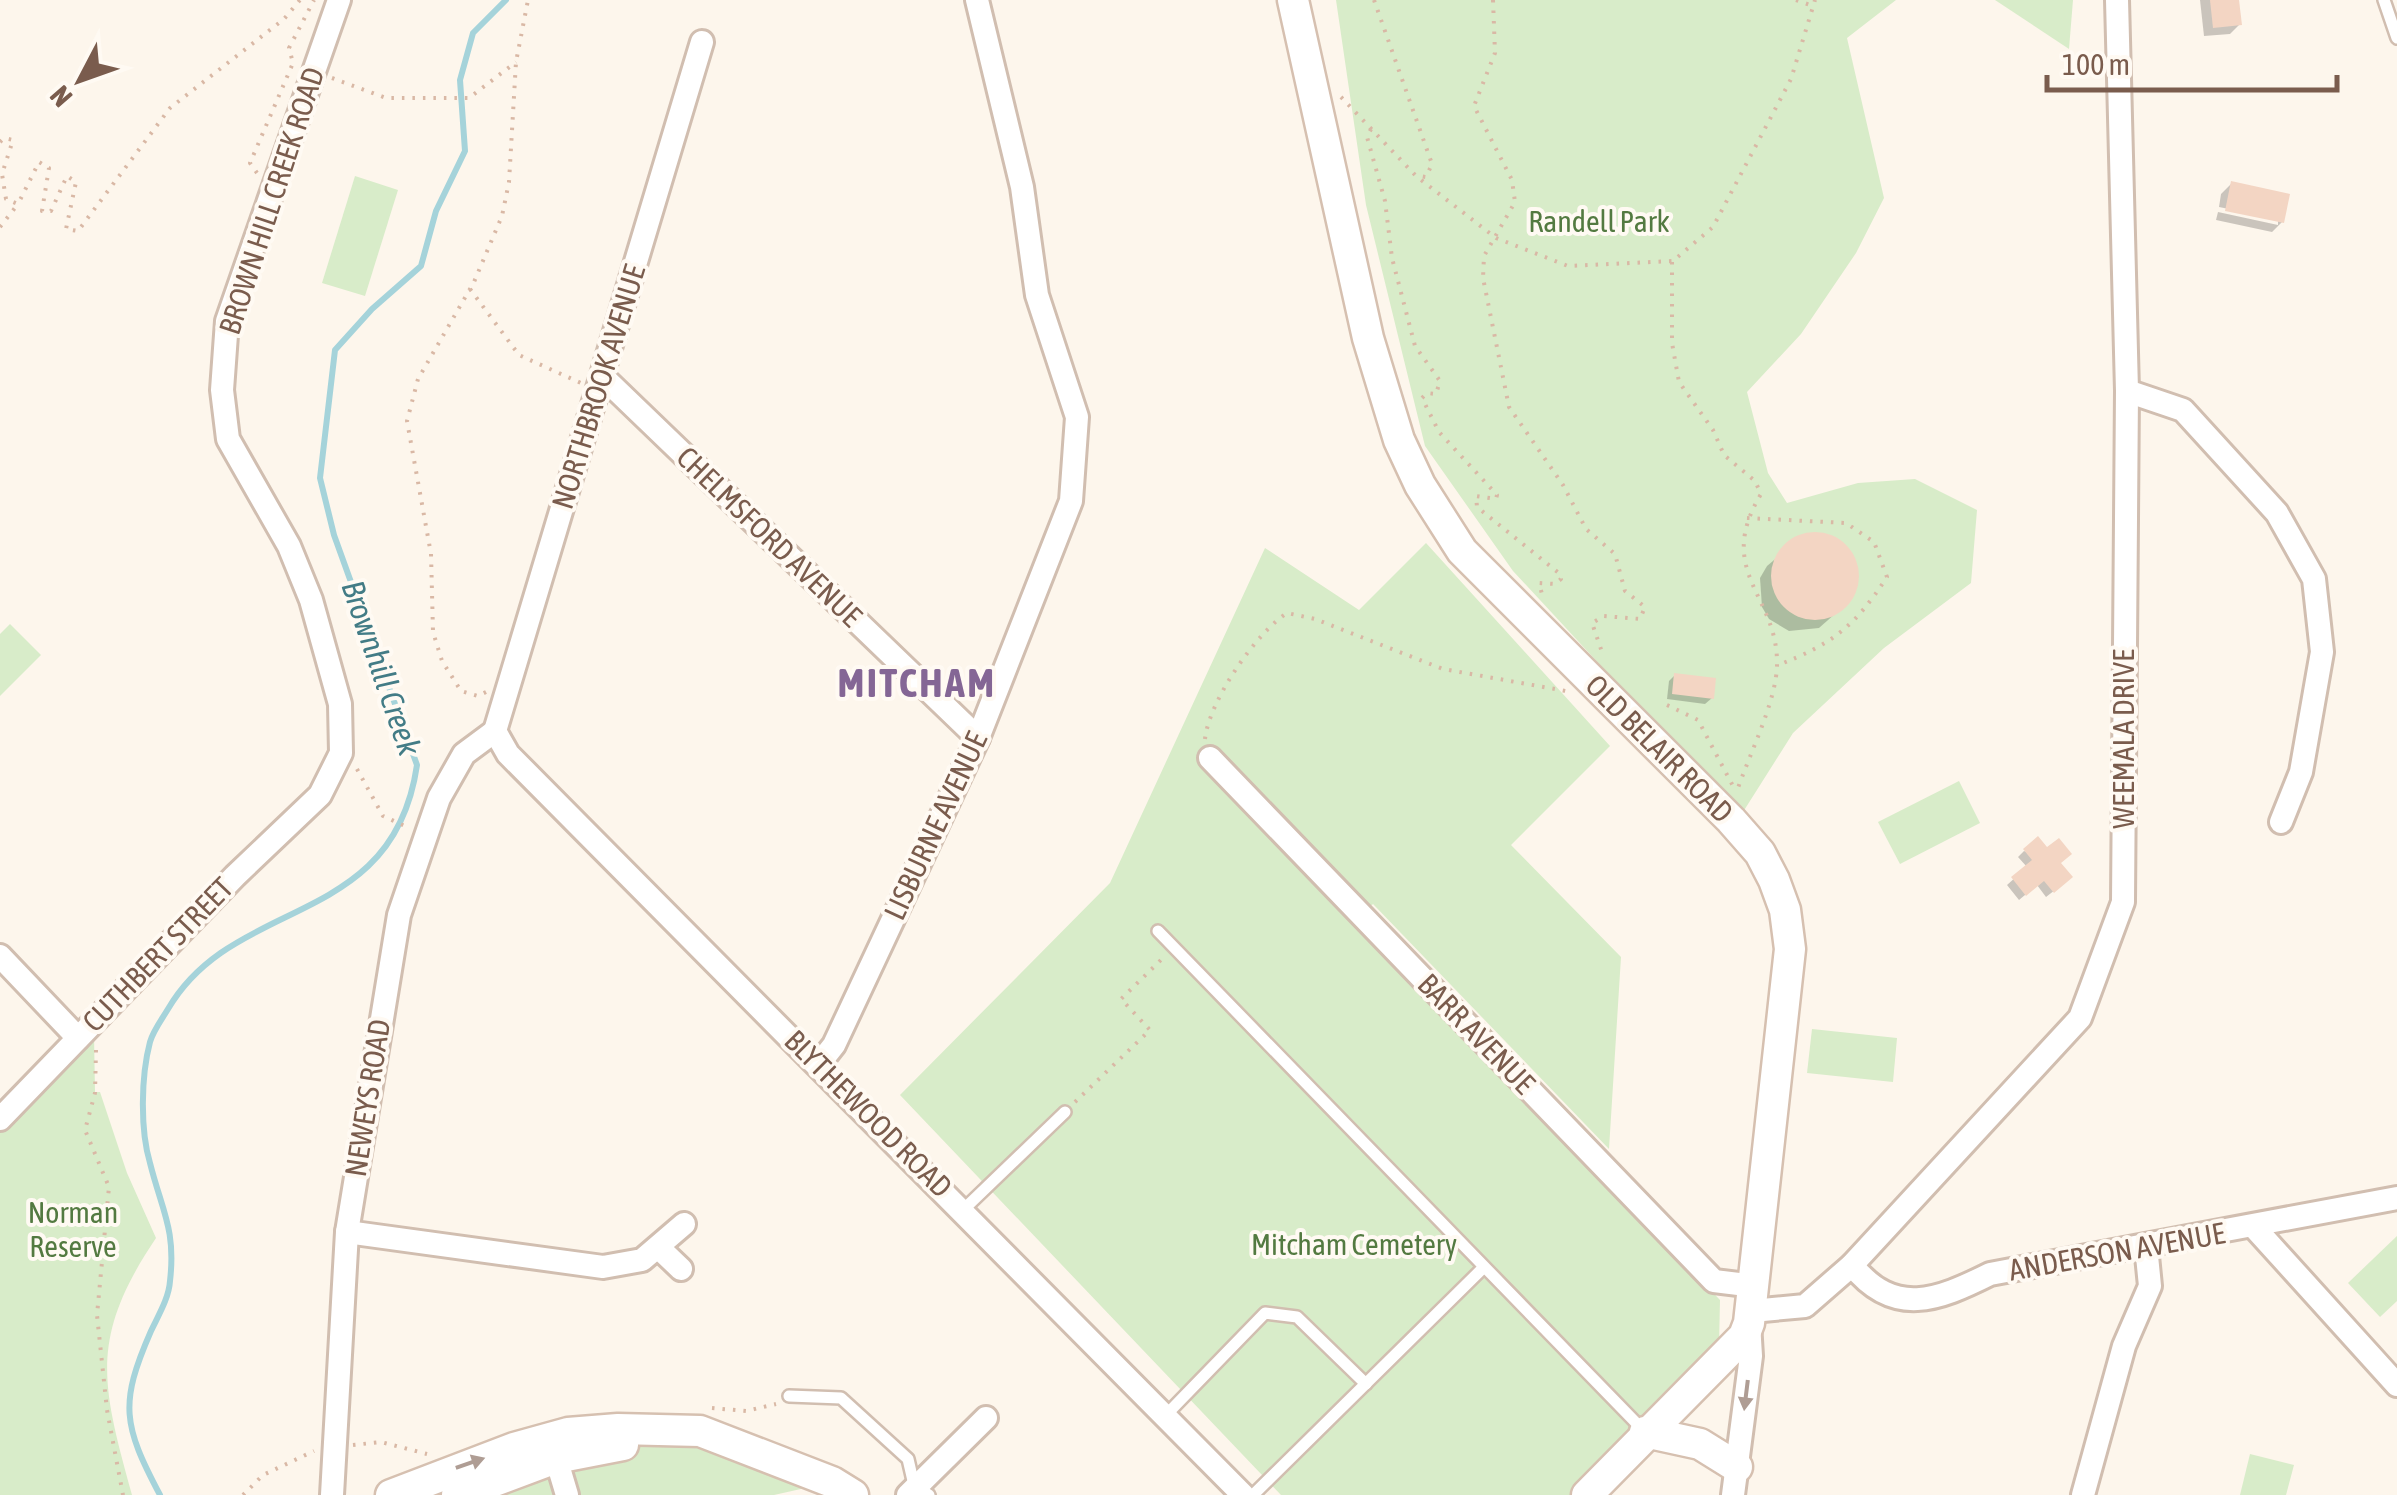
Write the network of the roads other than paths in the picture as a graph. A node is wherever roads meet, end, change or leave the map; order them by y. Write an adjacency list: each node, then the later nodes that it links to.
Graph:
1 (339, 0): 13 (street, BROWN HILL CREEK ROAD)
2 (977, 0): 11 (street, LISBURNE AVENUE)
3 (1293, 0): 31 (main road, OLD BELAIR ROAD)
4 (2117, 0): 9 (street, WEEMALA DRIVE)
5 (2384, 0): 6 (lane)
6 (2397, 38)
7 (702, 42): 8 (street, NORTHBROOK AVENUE)
8 (600, 384): 10 (street, NORTHBROOK AVENUE); 11 (street, CHELMSFORD AVENUE)
9 (2127, 391): 14 (street); 28 (street, WEEMALA DRIVE)
10 (495, 731): 18 (street, BLYTHEWOOD ROAD); 25 (street, NEWEYS ROAD)
11 (978, 738): 18 (street, LISBURNE AVENUE)
12 (1210, 758): 31 (street, BARR AVENUE)
13 (320, 795): 17 (street, CUTHBERT STREET)
14 (2281, 822)
15 (1158, 931): 29 (lane)
16 (0, 956): 17 (street)
17 (84, 1032): 20 (street, CUTHBERT STREET)
18 (819, 1064): 22 (street, BLYTHEWOOD ROAD)
19 (1065, 1112): 22 (lane)
20 (0, 1119)
21 (2397, 1198): 24 (street, ANDERSON AVENUE)
22 (962, 1210): 35 (street, BLYTHEWOOD ROAD)
23 (684, 1224): 27 (street)
24 (2254, 1227): 26 (street, ANDERSON AVENUE); 33 (street)
25 (347, 1232): 27 (street); 41 (street, NEWEYS ROAD)
26 (2146, 1246): 28 (street, ANDERSON AVENUE); 49 (street)
27 (659, 1248): 30 (street)
28 (1852, 1265): 31 (street, WEEMALA DRIVE)
29 (1484, 1267): 32 (lane); 37 (lane)
30 (681, 1269)
31 (1752, 1307): 37 (main road); 39 (street, one-way to 39)
32 (1366, 1384): 35 (lane); 47 (lane)
33 (2397, 1385)
34 (789, 1396): 40 (lane)
35 (1165, 1416): 46 (street, BLYTHEWOOD ROAD)
36 (986, 1418): 40 (street)
37 (1645, 1432): 39 (main road); 48 (main road)
38 (553, 1448): 42 (main road, one-way to 38); 43 (main road); 44 (street); 45 (main road)
39 (1735, 1481)
40 (917, 1492)
41 (332, 1495)
42 (390, 1495)
43 (457, 1495)
44 (566, 1495)
45 (853, 1495)
46 (1243, 1495)
47 (1253, 1495)
48 (1588, 1495)
49 (2083, 1495)

